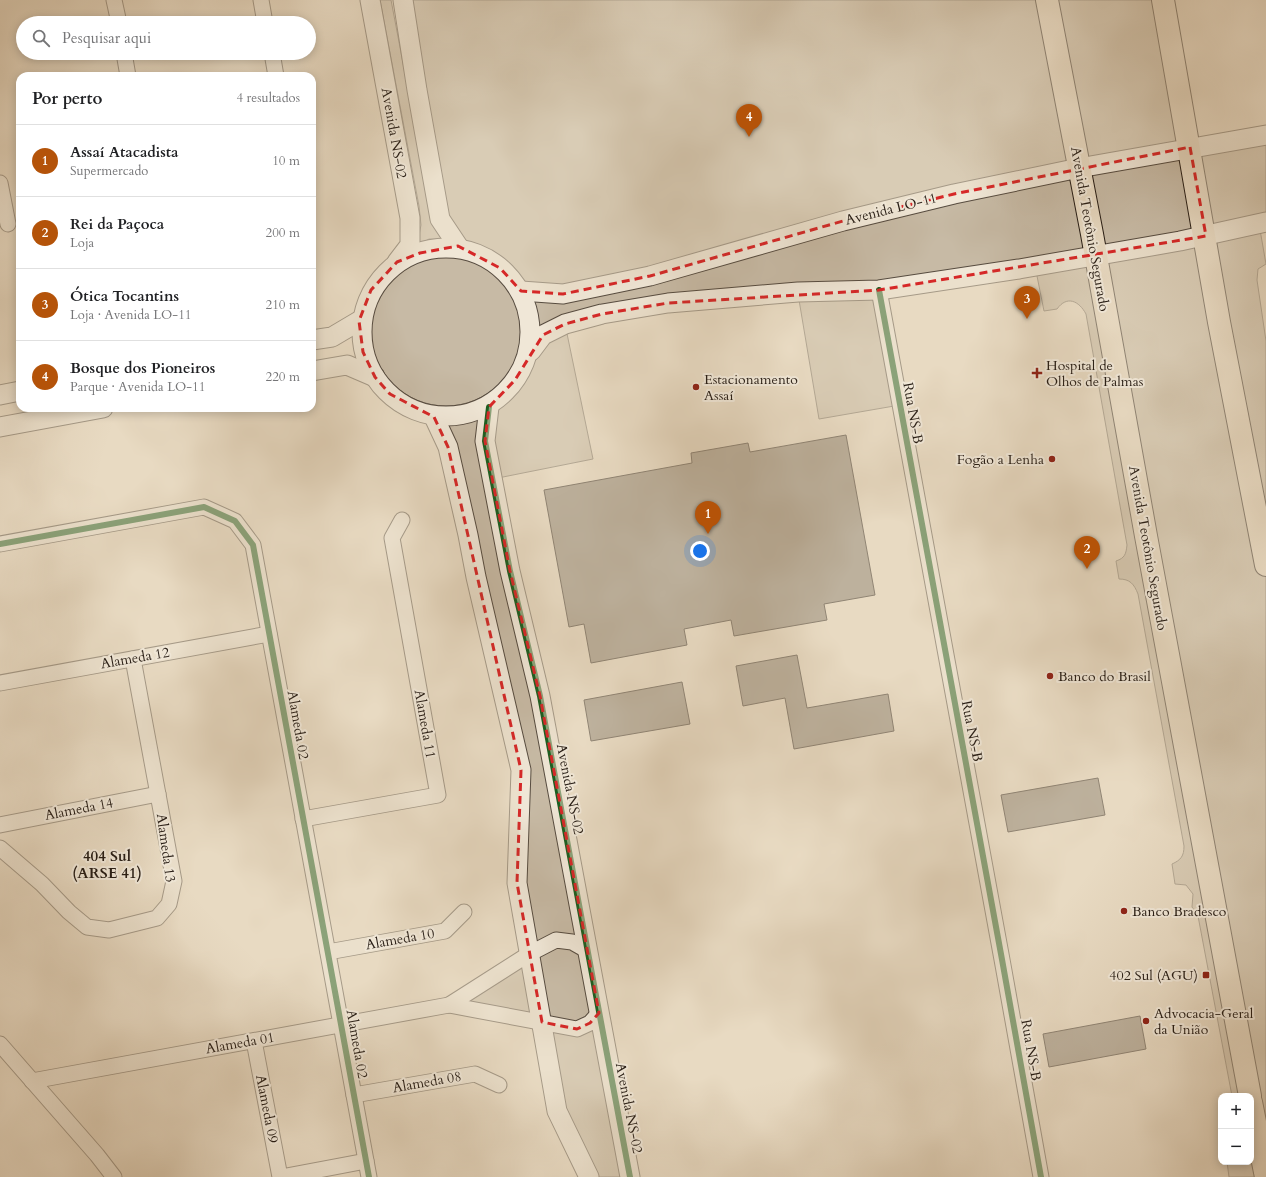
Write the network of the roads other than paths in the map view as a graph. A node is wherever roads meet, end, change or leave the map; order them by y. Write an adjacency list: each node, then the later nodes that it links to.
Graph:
1 (114, 0): 7 (street)
2 (261, 0): 8 (street)
3 (370, 0): 22 (street, Avenida NS-02)
4 (404, 0): 20 (street)
5 (1047, 0): 15 (main road, Avenida Teotônio Segurado)
6 (1163, 0): 14 (main road)
7 (117, 16)
8 (264, 16)
9 (125, 60): 11 (street)
10 (273, 60): 12 (street)
11 (127, 72)
12 (275, 72)
13 (1266, 135): 14 (street, Avenida LO-11)
14 (1190, 147): 15 (street, Avenida LO-11); 19 (main road)
15 (1079, 168): 21 (main road, Avenida Teotônio Segurado); 24 (street, Avenida LO-11)
16 (0, 183): 18 (street)
17 (1266, 222): 19 (street)
18 (9, 224)
19 (1206, 236): 21 (street); 38 (main road)
20 (458, 246): 22 (street); 24 (street)
21 (1096, 255): 23 (street); 58 (main road, Avenida Teotônio Segurado)
22 (397, 262): 25 (street, Avenida NS-02)
23 (879, 290): 27 (street); 67 (street, Rua NS-B)
24 (521, 291): 27 (street)
25 (359, 321): 26 (street); 29 (street)
26 (316, 339)
27 (530, 351): 32 (street)
28 (316, 370): 29 (street)
29 (375, 377): 34 (street)
30 (16, 393): 31 (street)
31 (0, 395)
32 (489, 407): 34 (street); 47 (street, Avenida NS-02)
33 (82, 412): 35 (street)
34 (434, 417): 49 (street)
35 (0, 427)
36 (402, 520): 43 (street, Alameda 11)
37 (0, 544): 39 (street, Alameda 02)
38 (1266, 565)
39 (269, 634): 40 (street, Alameda 12); 43 (street, Alameda 02)
40 (133, 659): 41 (street, Alameda 12); 42 (street, Alameda 13)
41 (0, 683)
42 (158, 794): 44 (street, Alameda 14); 45 (street, Alameda 13)
43 (303, 820): 48 (street, Alameda 02)
44 (0, 825)
45 (0, 848)
46 (464, 912): 48 (street, Alameda 10)
47 (588, 951): 49 (street, Alameda 01); 51 (street, Avenida NS-02)
48 (328, 952): 53 (street, Alameda 02)
49 (529, 954): 50 (street, Alameda 01); 52 (street)
50 (449, 1005): 52 (street, Alameda 01); 53 (street, Alameda 01)
51 (600, 1013): 52 (street, Alameda 01); 66 (street, Avenida NS-02)
52 (542, 1022): 65 (street)
53 (341, 1024): 54 (street, Alameda 01); 59 (street, Alameda 02)
54 (254, 1040): 56 (street, Alameda 01); 63 (street, Alameda 09)
55 (0, 1044): 56 (street)
56 (32, 1081): 62 (street)
57 (499, 1085): 59 (street, Alameda 08)
58 (1249, 1093)
59 (354, 1095): 61 (street, Alameda 02)
60 (1254, 1117): 68 (main road)
61 (366, 1161): 63 (street); 64 (street, Alameda 02)
62 (114, 1177)
63 (281, 1177)
64 (369, 1177)
65 (589, 1177)
66 (630, 1177)
67 (1041, 1177)
68 (1266, 1177)

